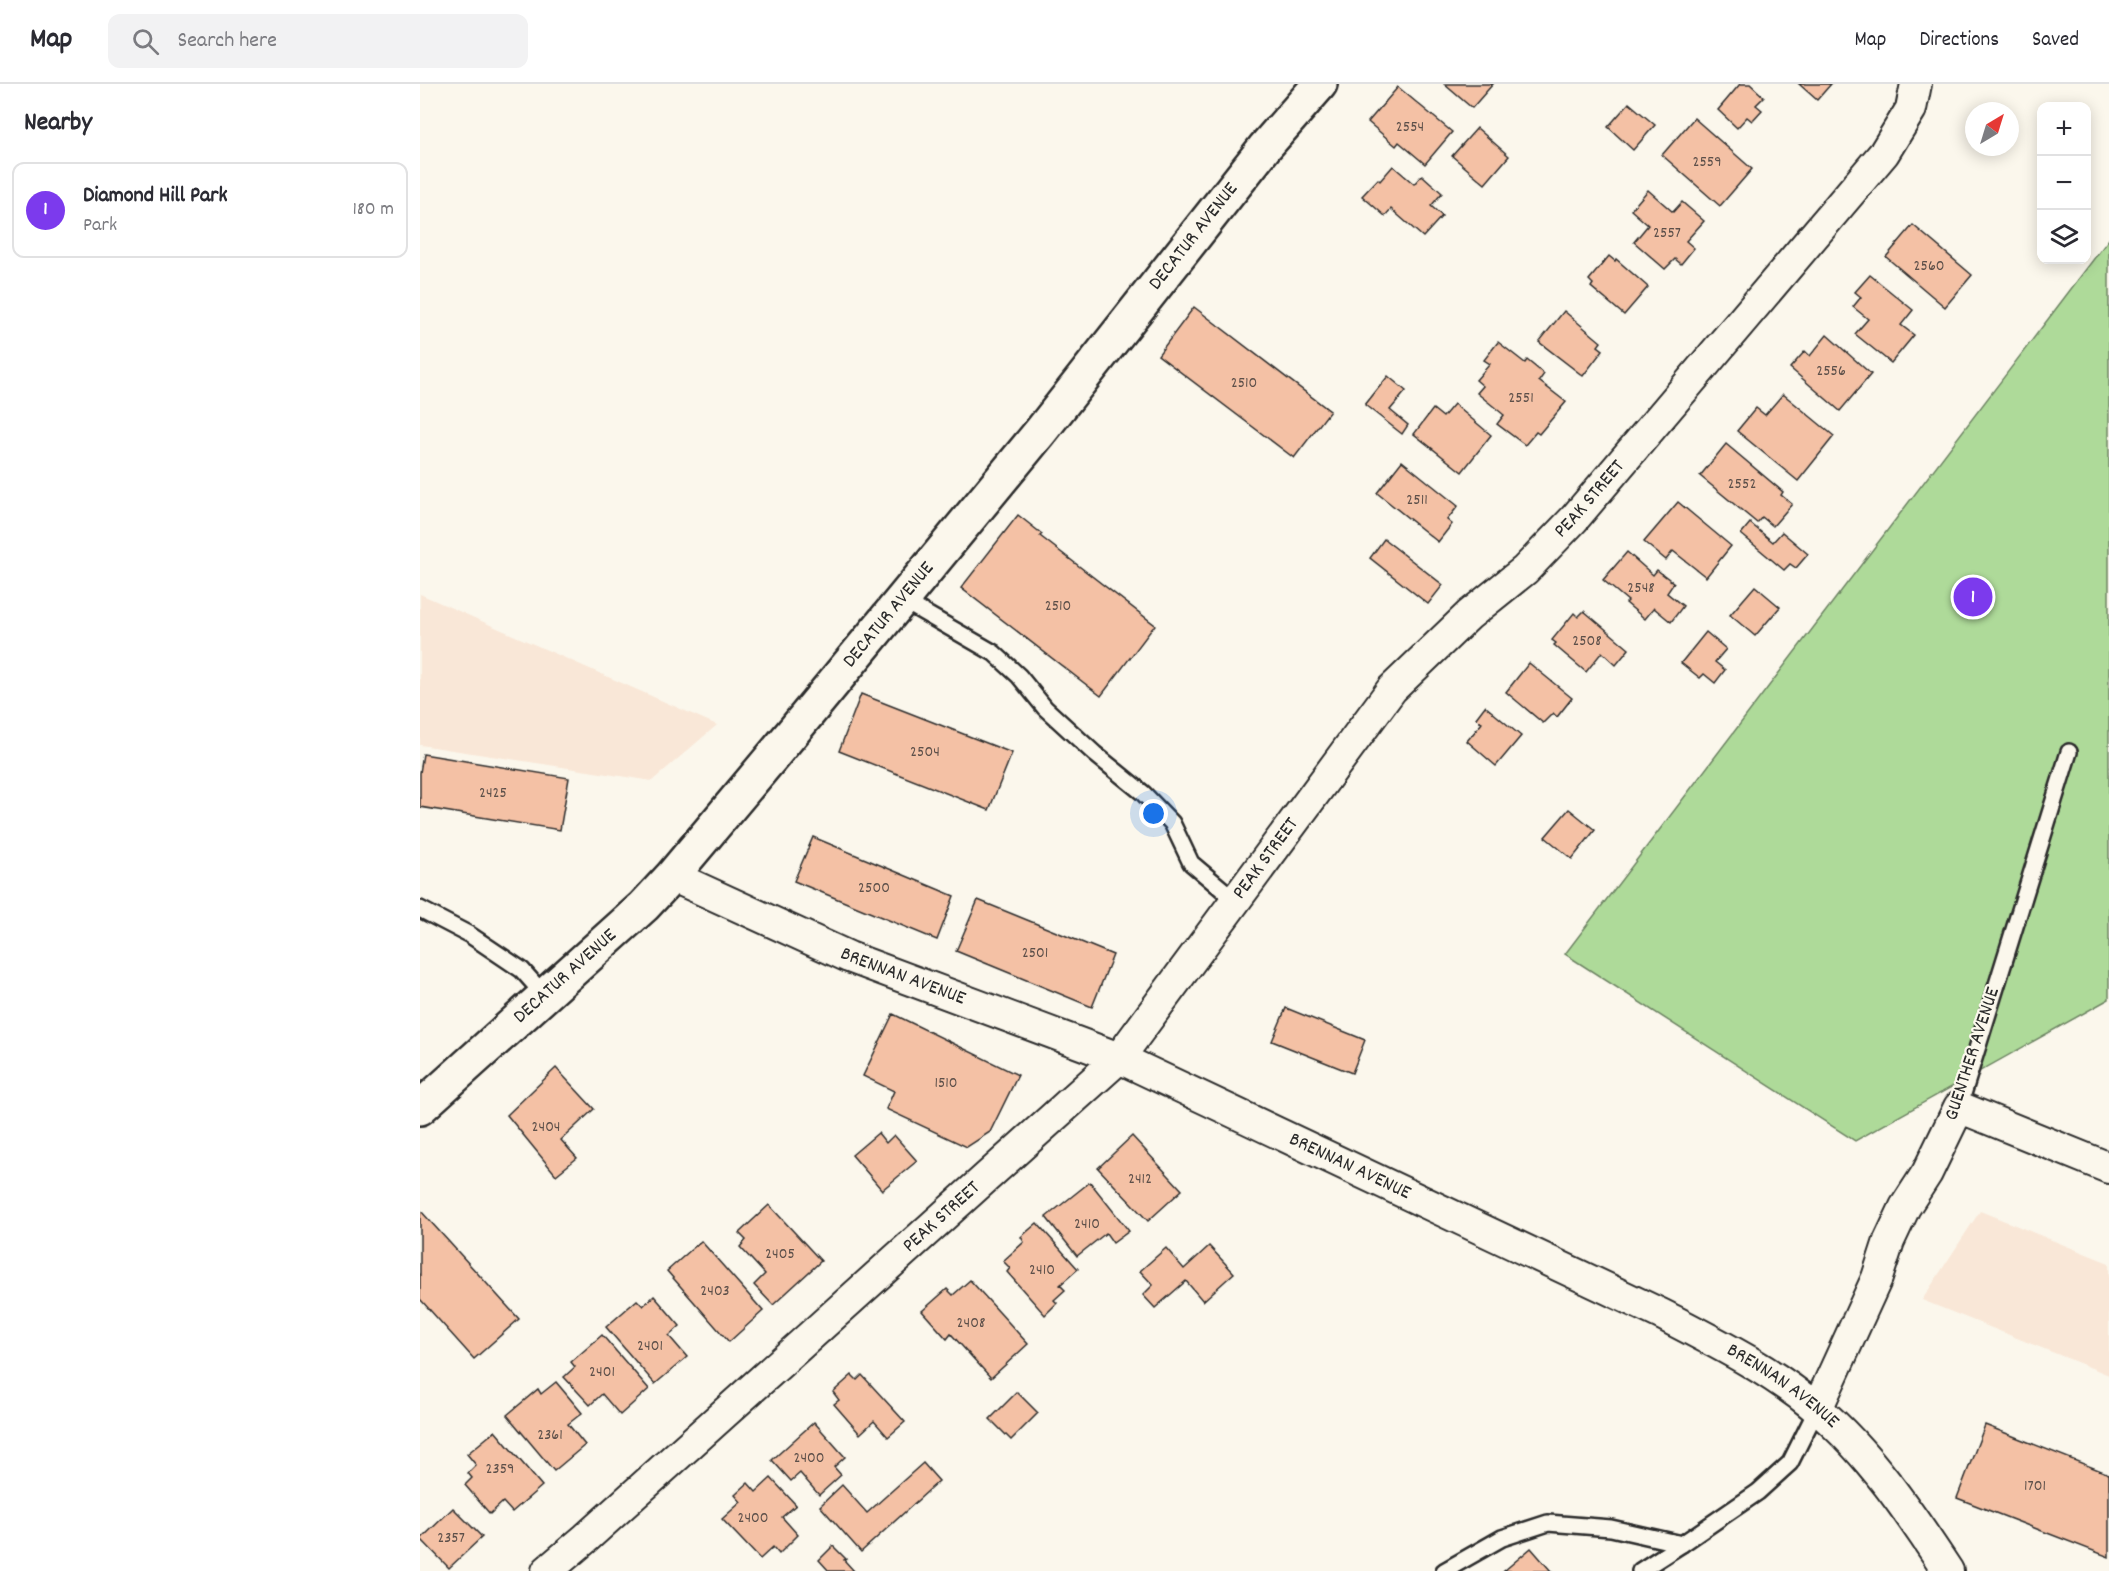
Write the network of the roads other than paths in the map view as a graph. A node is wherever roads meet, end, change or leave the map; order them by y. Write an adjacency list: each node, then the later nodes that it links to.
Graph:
1 (1320, 84): 3 (main road, DECATUR AVENUE)
2 (1916, 86): 6 (street, PEAK STREET)
3 (902, 600): 5 (main road, DECATUR AVENUE); 6 (lane)
4 (2068, 752): 10 (lane, GUENTHER AVENUE)
5 (672, 876): 8 (main road, DECATUR AVENUE); 9 (street, BRENNAN AVENUE)
6 (1235, 900): 9 (street, PEAK STREET)
7 (420, 909): 8 (lane)
8 (545, 996): 11 (main road, DECATUR AVENUE)
9 (1119, 1058): 13 (street, BRENNAN AVENUE); 15 (street, PEAK STREET)
10 (1959, 1107): 12 (street); 13 (street, GUENTHER AVENUE)
11 (420, 1108)
12 (2109, 1168)
13 (1817, 1409): 14 (lane); 18 (street, BRENNAN AVENUE)
14 (1682, 1544): 16 (lane); 17 (lane)
15 (547, 1571)
16 (1444, 1571)
17 (1640, 1571)
18 (1948, 1571)

